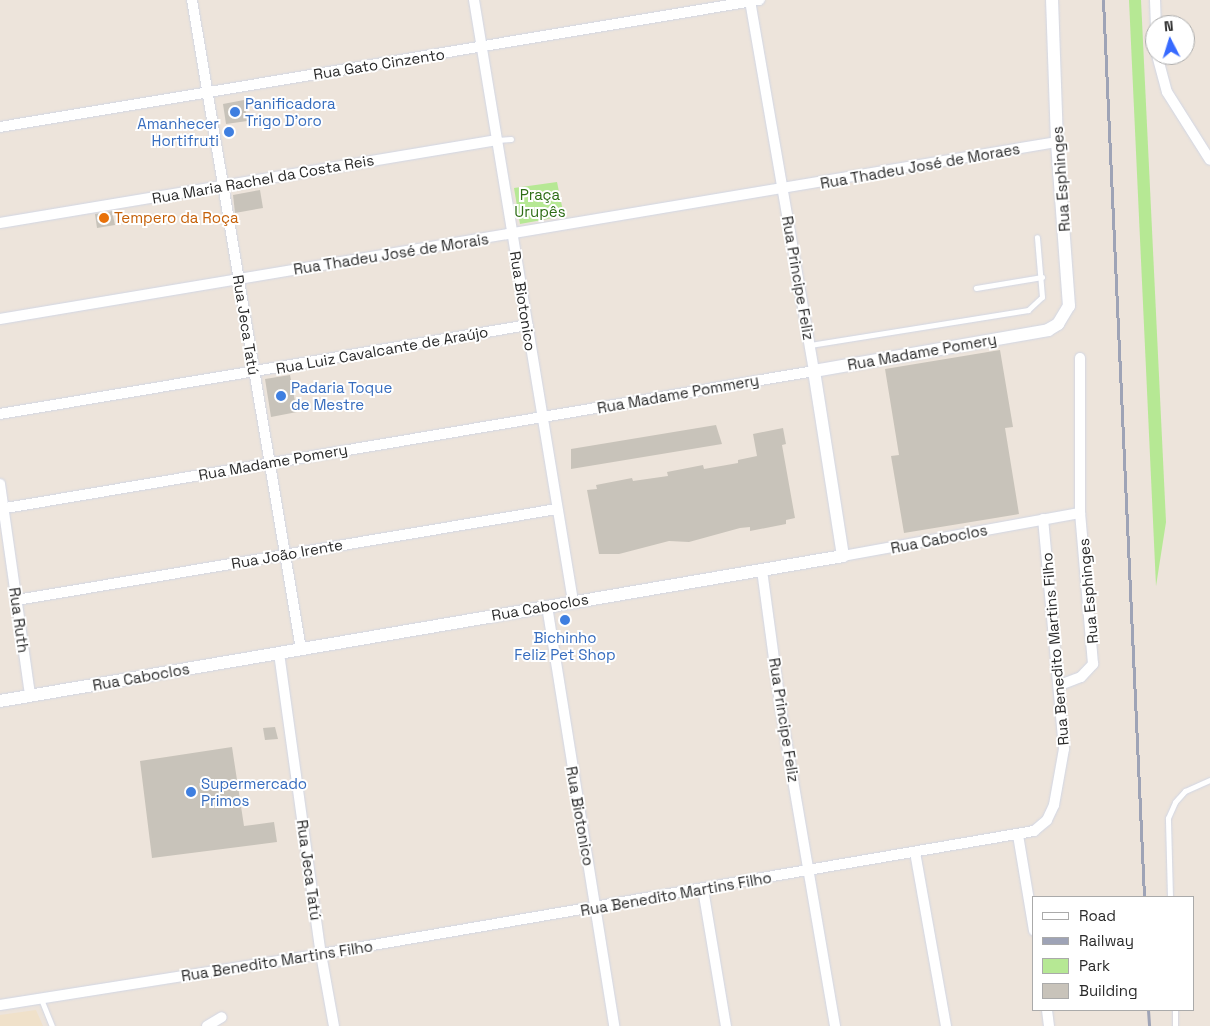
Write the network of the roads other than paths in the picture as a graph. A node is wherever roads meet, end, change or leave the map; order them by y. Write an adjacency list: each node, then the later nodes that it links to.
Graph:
1 (192, 0): 9 (street, Rua Jeca Tatú)
2 (474, 0): 7 (street, Rua Biotonico)
3 (753, 0): 7 (street, Rua Gato Cinzento); 16 (street, Rua Principe Feliz)
4 (1052, 0): 13 (street, Rua Esphinges)
5 (1154, 0): 6 (street)
6 (1155, 15)
7 (482, 47): 9 (street, Rua Gato Cinzento); 12 (street, Rua Biotonico)
8 (1160, 65): 14 (street)
9 (206, 93): 10 (street, Rua Gato Cinzento); 15 (street, Rua Jeca Tatú)
10 (0, 127)
11 (511, 139): 12 (lane)
12 (497, 140): 15 (street, Rua Maria Rachel da Costa Reis); 18 (street, Rua Biotonico)
13 (1057, 142): 16 (street, Rua Thadeu José de Moraes); 25 (street, Rua Esphinges)
14 (1210, 160)
15 (222, 184): 17 (street, Rua Maria Rachel da Costa Reis); 21 (street, Rua Jeca Tatú)
16 (783, 190): 18 (street, Rua Thadeu José de Morais); 26 (street, Rua Principe Feliz)
17 (0, 223)
18 (513, 235): 21 (street, Rua Thadeu José de Morais); 24 (street, Rua Biotonico)
19 (1037, 237): 20 (lane)
20 (1042, 277): 22 (lane); 26 (lane)
21 (238, 279): 23 (street, Rua Thadeu José de Morais); 29 (street, Rua Jeca Tatú)
22 (976, 288)
23 (0, 319)
24 (528, 325): 29 (street, Rua Luiz Cavalcante de Araújo); 31 (street, Rua Biotonico)
25 (1030, 334): 28 (street, Rua Madame Pomery)
26 (810, 345): 28 (street, Rua Principe Feliz)
27 (1080, 358): 36 (street, Rua Esphinges)
28 (814, 371): 31 (street, Rua Madame Pommery); 39 (street, Rua Principe Feliz)
29 (254, 372): 30 (street, Rua Luiz Cavalcante de Araújo); 32 (street, Rua Jeca Tatú)
30 (0, 414)
31 (542, 416): 32 (street, Rua Madame Pomery); 35 (street, Rua Biotonico)
32 (269, 462): 34 (street, Rua Madame Pomery); 38 (street, Rua Jeca Tatú)
33 (0, 484): 34 (street, Rua Ruth)
34 (2, 509): 41 (street, Rua Ruth)
35 (557, 509): 38 (street, Rua João Irente); 42 (street, Rua Biotonico)
36 (1080, 513): 37 (street, Rua Caboclos); 46 (street, Rua Esphinges)
37 (1043, 519): 39 (street, Rua Caboclos); 46 (street, Rua Benedito Martins Filho)
38 (284, 554): 41 (street, Rua João Irente); 44 (street, Rua Jeca Tatú)
39 (843, 556): 40 (street, Rua Caboclos)
40 (762, 570): 42 (street, Rua Caboclos); 52 (street, Rua Principe Feliz)
41 (17, 600): 47 (street, Rua Ruth)
42 (573, 601): 43 (street, Rua Caboclos)
43 (547, 606): 44 (street, Rua Caboclos); 55 (street, Rua Biotonico)
44 (301, 649): 45 (street, Rua Caboclos)
45 (279, 654): 47 (street, Rua Caboclos); 57 (street, Rua Jeca Tatú)
46 (1060, 685): 50 (street, Rua Benedito Martins Filho)
47 (30, 696): 48 (street, Rua Caboclos)
48 (0, 701)
49 (1210, 780): 54 (lane)
50 (1018, 835): 51 (street, Rua Benedito Martins Filho); 56 (street)
51 (915, 852): 52 (street, Rua Benedito Martins Filho); 69 (street)
52 (808, 870): 53 (street, Rua Benedito Martins Filho); 68 (street, Rua Principe Feliz)
53 (703, 889): 55 (street, Rua Benedito Martins Filho); 67 (street)
54 (1170, 896)
55 (595, 908): 57 (street, Rua Benedito Martins Filho); 66 (street, Rua Biotonico)
56 (1032, 919)
57 (321, 954): 58 (street, Rua Benedito Martins Filho); 65 (street, Rua Jeca Tatú)
58 (41, 999): 59 (street, Rua Benedito Martins Filho); 63 (lane)
59 (0, 1006)
60 (1047, 1011): 70 (street)
61 (1174, 1011): 71 (lane)
62 (222, 1017): 64 (street)
63 (52, 1026)
64 (207, 1026)
65 (334, 1026)
66 (614, 1026)
67 (726, 1026)
68 (836, 1026)
69 (946, 1026)
70 (1049, 1026)
71 (1175, 1026)

